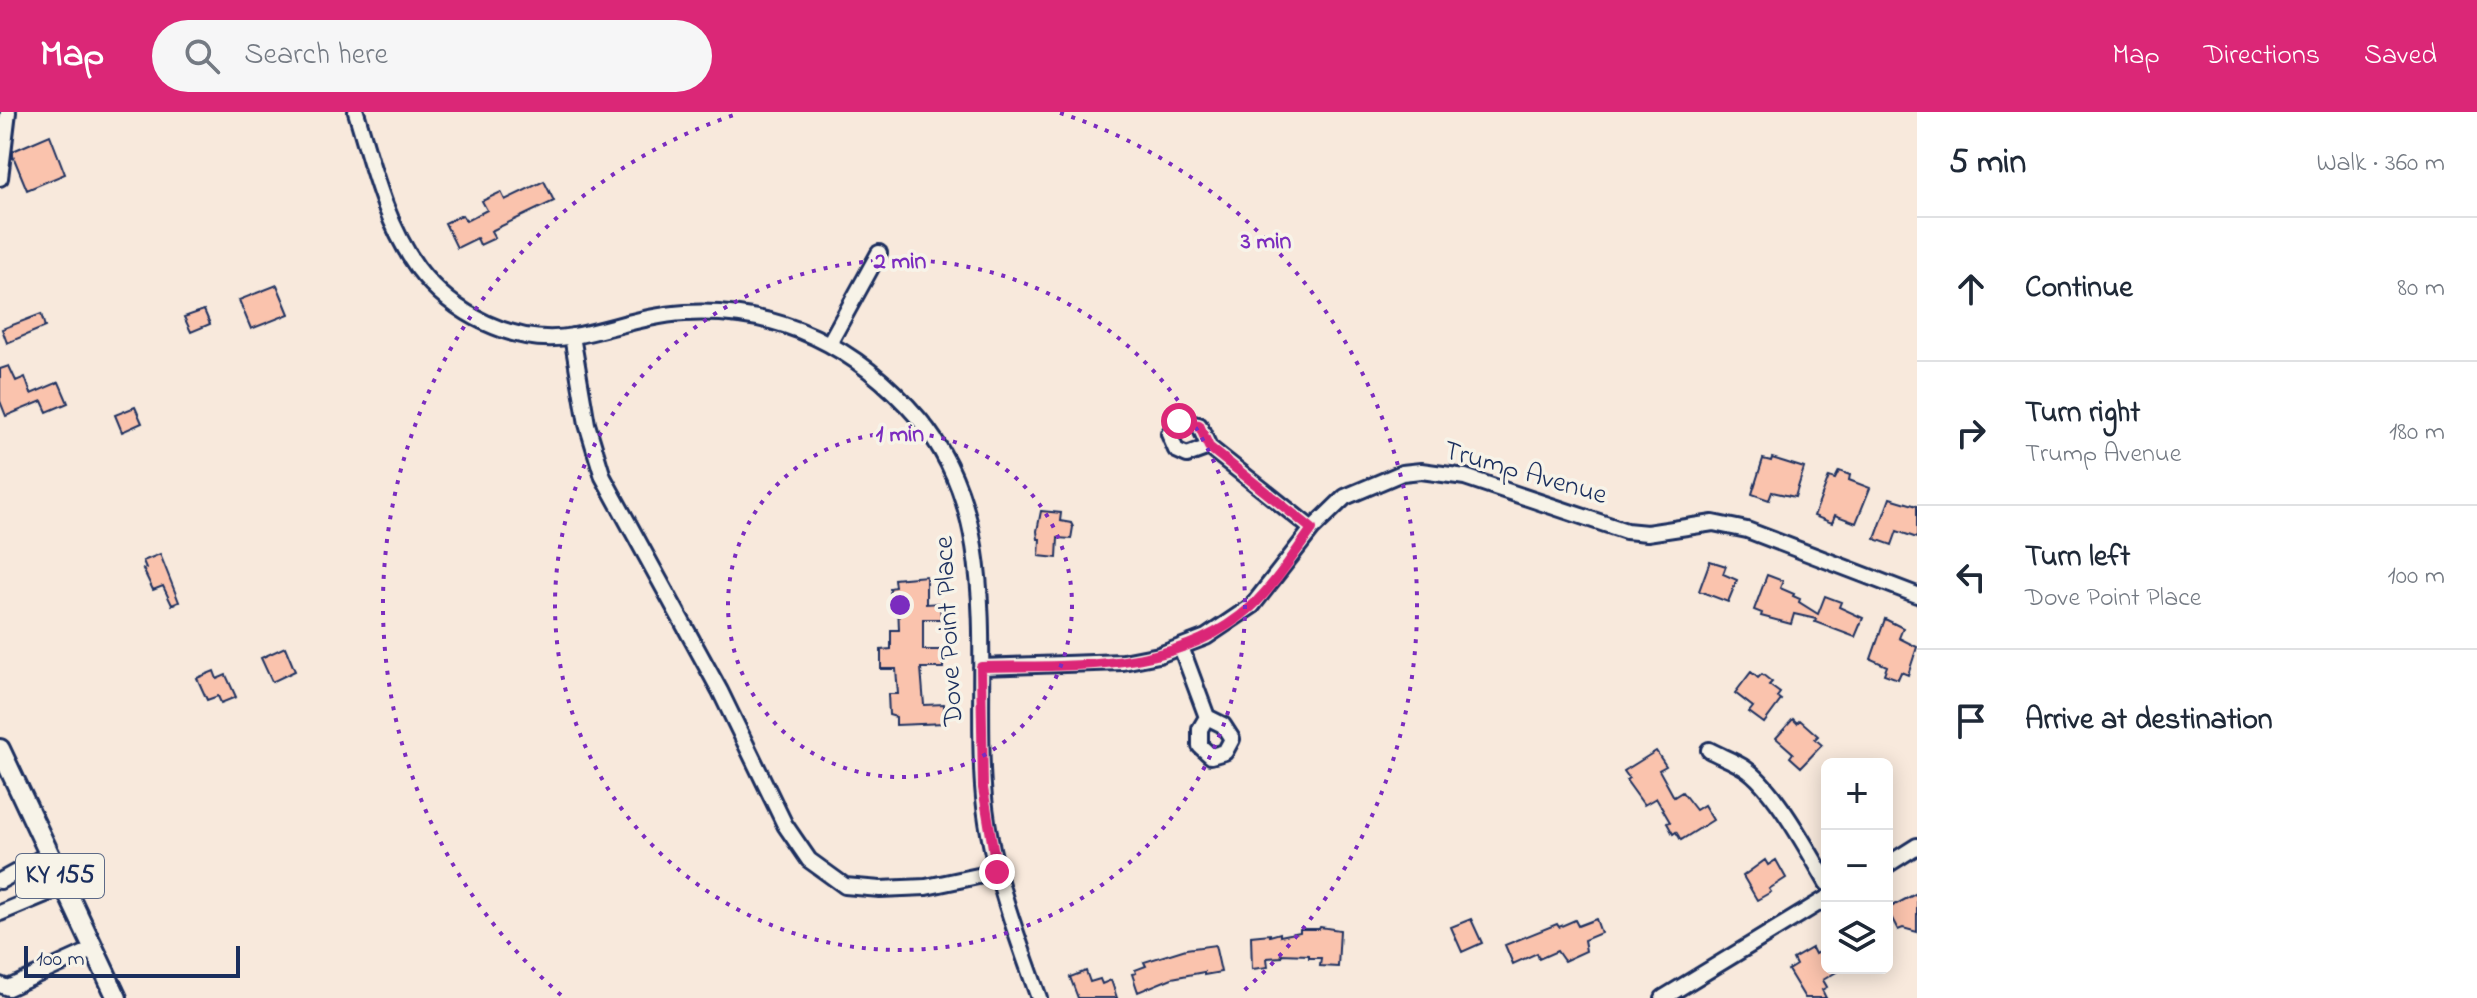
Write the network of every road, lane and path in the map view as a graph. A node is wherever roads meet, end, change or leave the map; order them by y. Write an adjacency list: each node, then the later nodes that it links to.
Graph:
1 (8, 112): 3 (street)
2 (356, 112): 5 (street, Dove Point Place)
3 (0, 178)
4 (879, 253): 6 (street)
5 (572, 336): 6 (street, Dove Point Place); 18 (street)
6 (830, 342): 11 (street, Dove Point Place)
7 (1209, 447): 8 (street)
8 (1312, 529): 9 (street, Trump Avenue); 10 (street, Trump Avenue)
9 (1917, 595)
10 (1181, 647): 11 (street, Trump Avenue); 12 (street)
11 (981, 667): 18 (street, Dove Point Place)
12 (1207, 717)
13 (0, 749): 16 (main road, KY 155)
14 (1709, 750): 19 (street)
15 (1917, 846): 17 (street)
16 (49, 854): 20 (street); 21 (main road, KY 155)
17 (1893, 861)
18 (997, 872): 27 (street, Dove Point Place)
19 (1821, 872)
20 (0, 881)
21 (65, 886): 23 (street); 24 (main road, KY 155)
22 (1821, 902): 28 (street)
23 (0, 913)
24 (94, 949): 25 (street); 26 (main road, KY 155)
25 (3, 988)
26 (117, 998)
27 (1039, 998)
28 (1663, 998)

